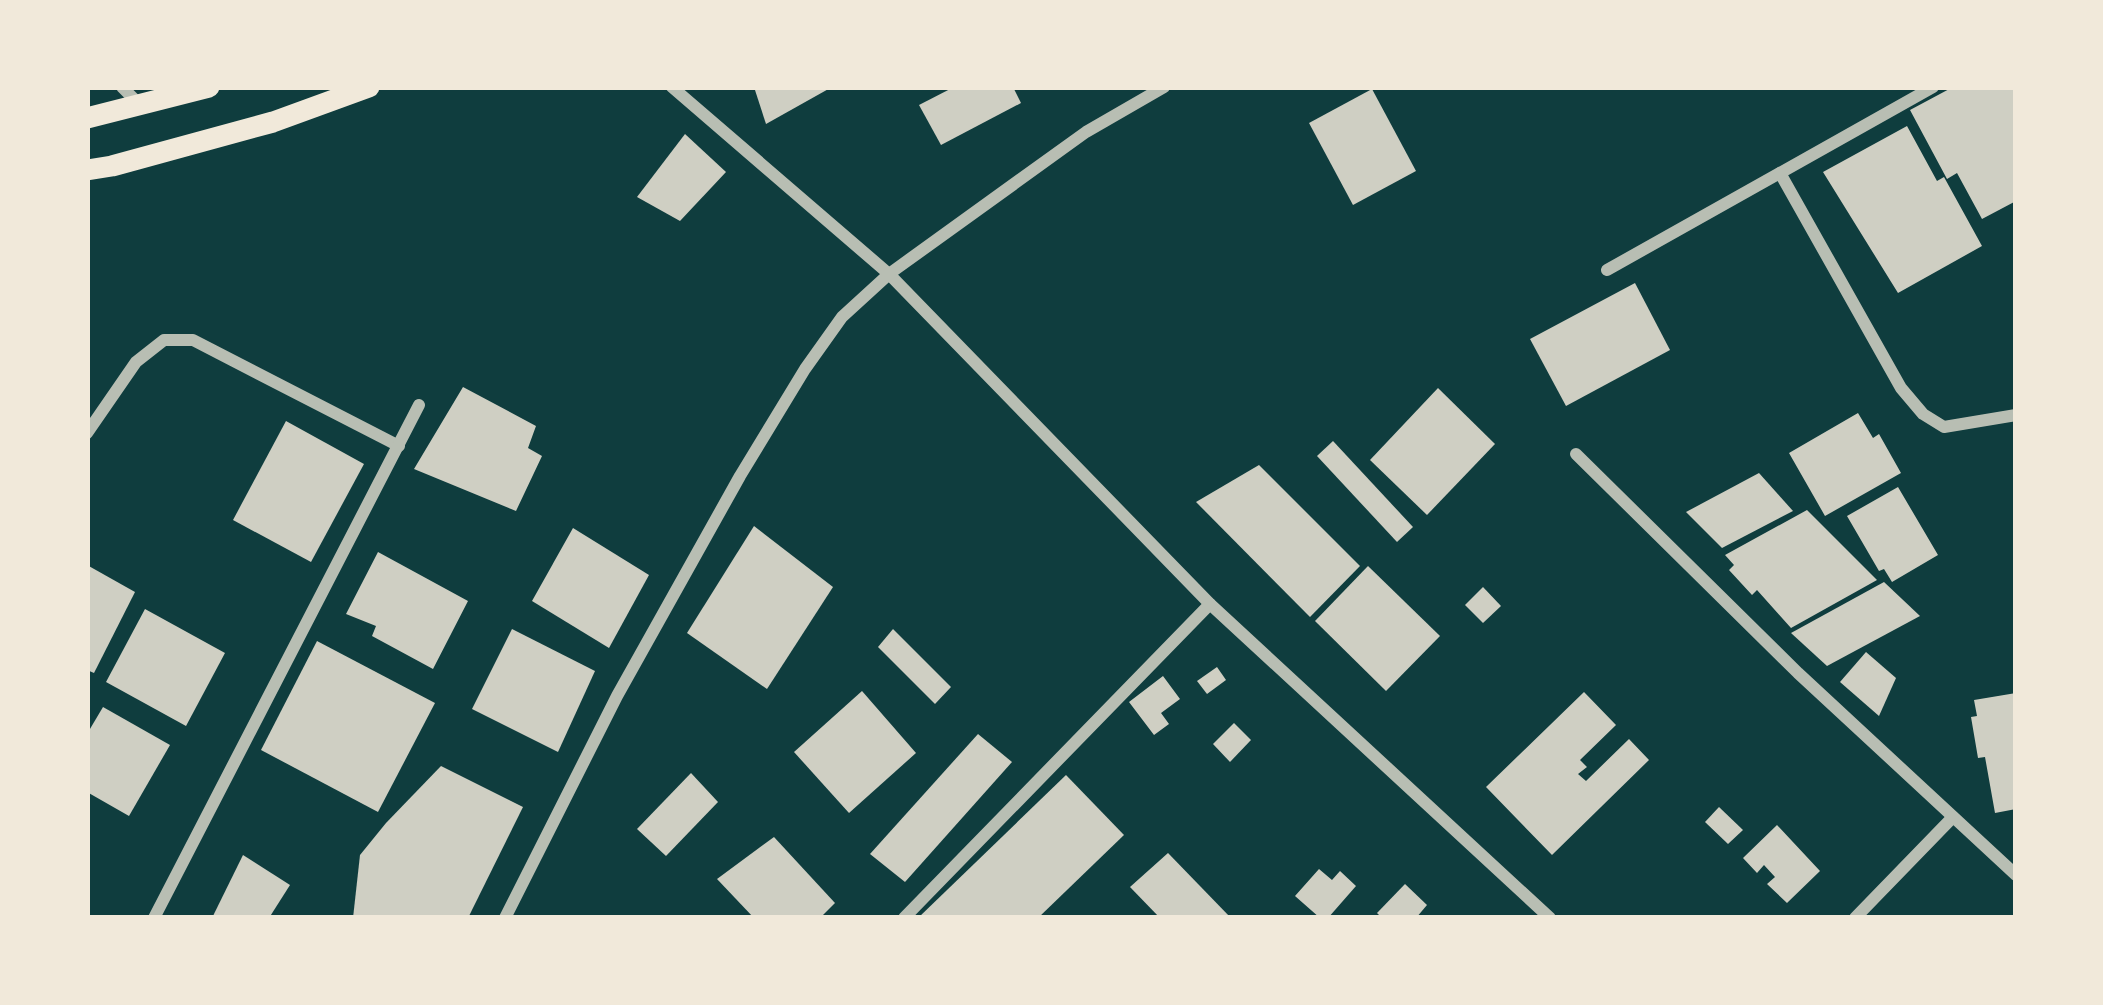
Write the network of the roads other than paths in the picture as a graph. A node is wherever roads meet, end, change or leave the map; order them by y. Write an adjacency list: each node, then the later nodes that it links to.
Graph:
1 (122, 87): 7 (street)
2 (209, 87): 7 (main road)
3 (369, 87): 9 (main road)
4 (672, 87): 12 (street)
5 (1164, 87): 12 (street)
6 (1933, 87): 10 (street)
7 (141, 106): 8 (main road)
8 (87, 118)
9 (87, 170)
10 (1780, 173): 11 (street); 14 (street)
11 (1607, 270)
12 (889, 274): 18 (street); 22 (street)
13 (419, 405): 16 (street)
14 (2016, 415)
15 (87, 433): 16 (street)
16 (399, 446): 21 (street)
17 (1576, 454): 19 (street)
18 (1210, 604): 23 (street); 24 (street)
19 (1953, 817): 20 (street); 25 (street)
20 (2016, 875)
21 (154, 918)
22 (505, 918)
23 (904, 918)
24 (1550, 918)
25 (1855, 918)

